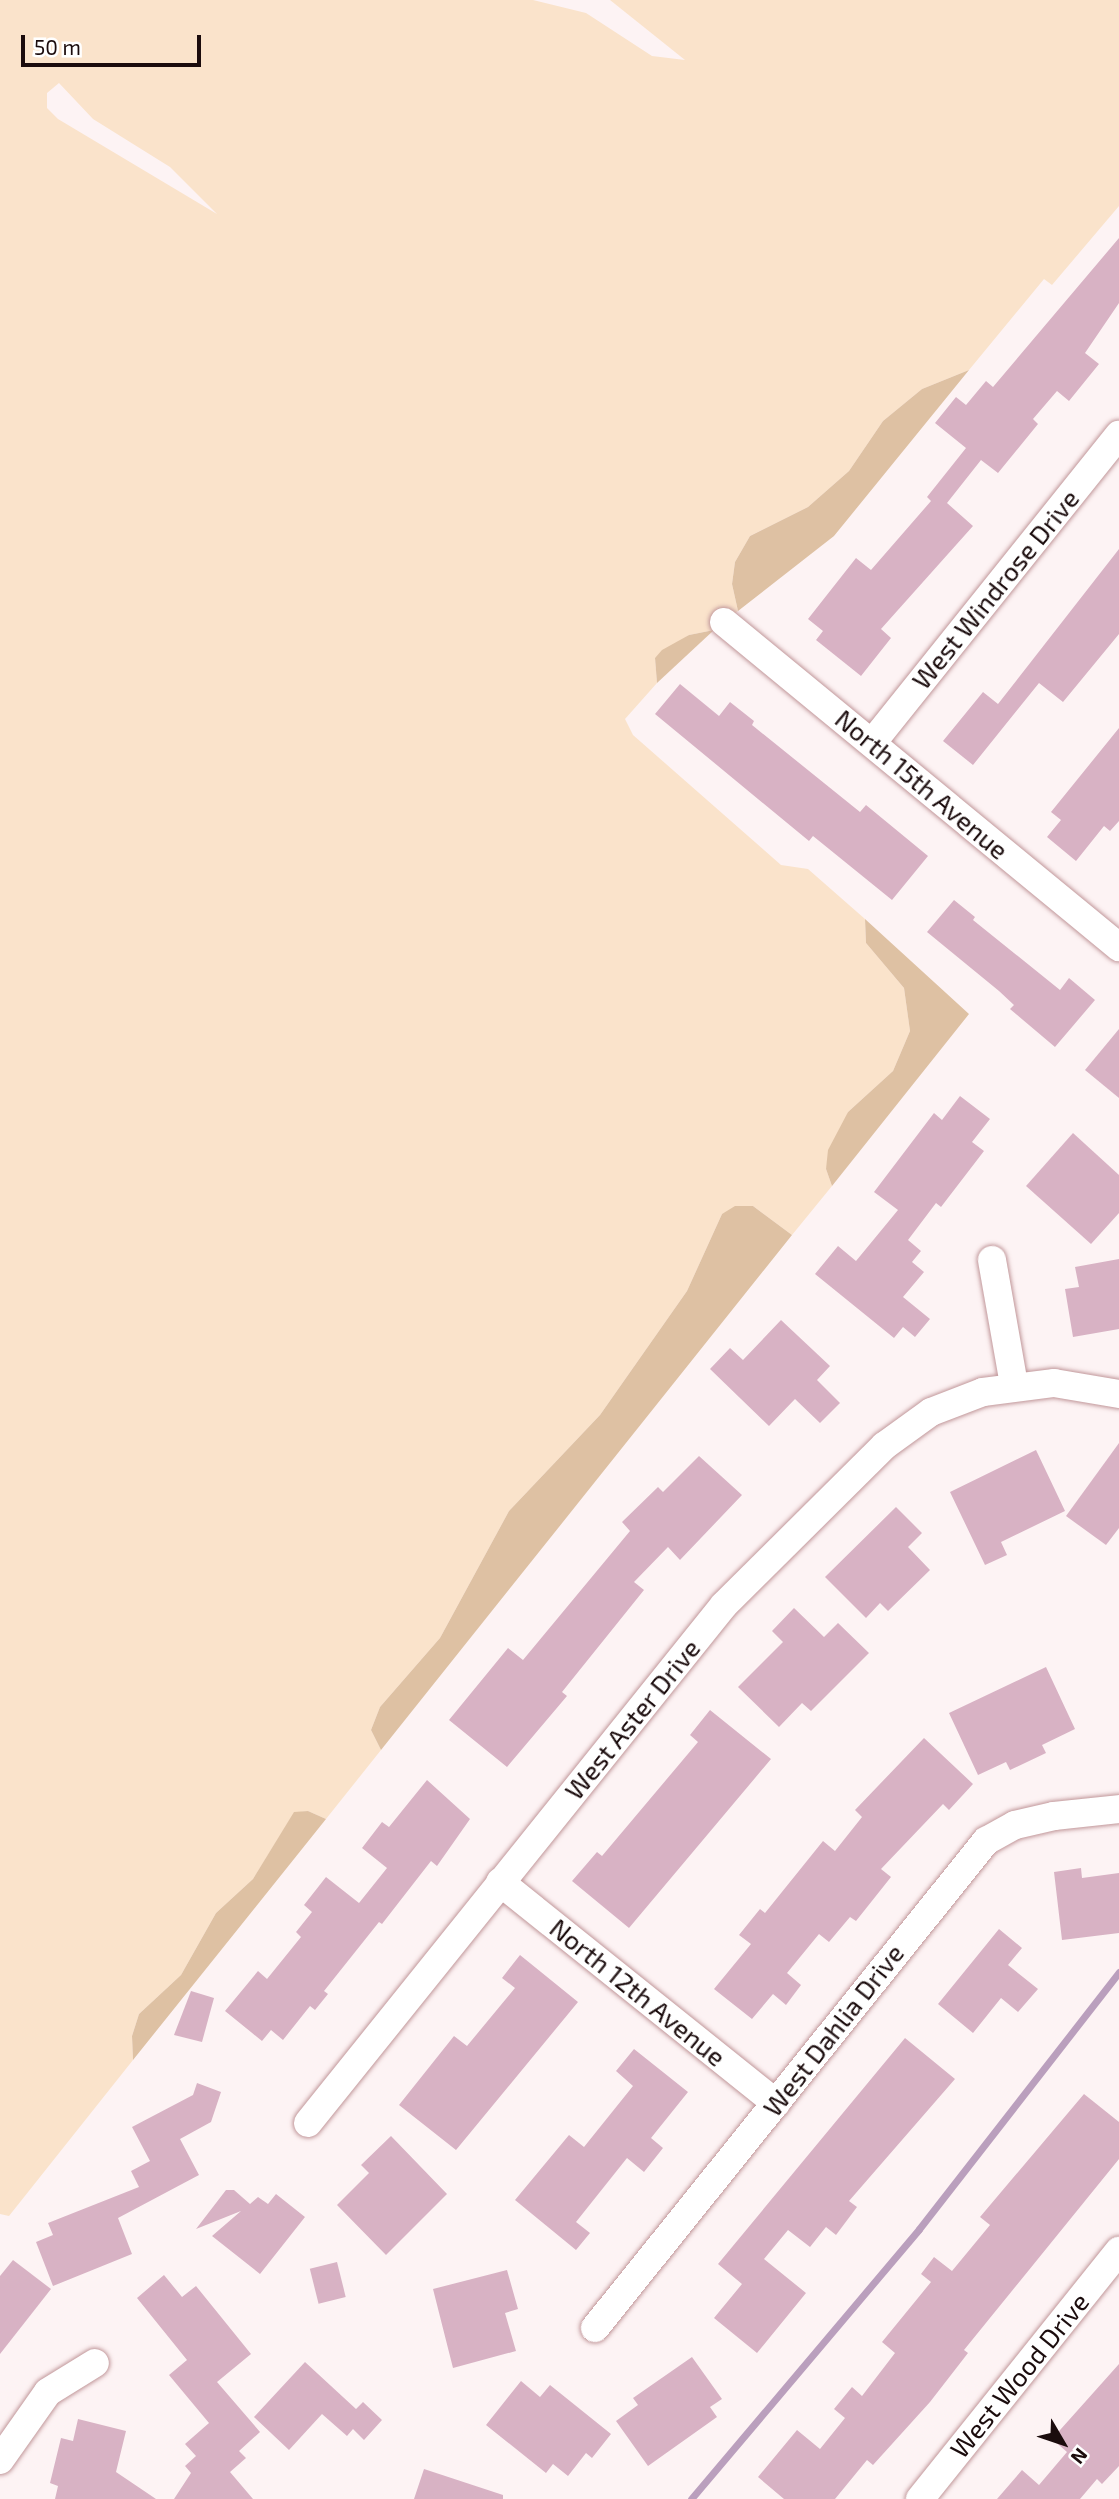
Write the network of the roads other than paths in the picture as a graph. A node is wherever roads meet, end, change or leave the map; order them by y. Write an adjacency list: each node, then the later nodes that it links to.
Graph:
1 (1119, 435): 3 (street, West Windrose Drive)
2 (724, 622): 3 (street, North 15th Avenue)
3 (872, 743): 4 (street, North 15th Avenue)
4 (1113, 932)
5 (992, 1259): 6 (street)
6 (1014, 1385): 7 (street, West Aster Drive); 9 (street, West Aster Drive)
7 (1119, 1394)
8 (1119, 1809): 10 (street, West Dahlia Drive)
9 (500, 1882): 10 (street, North 12th Avenue); 11 (street, West Aster Drive)
10 (776, 2103): 13 (street, West Dahlia Drive)
11 (309, 2123)
12 (1119, 2251): 16 (street, West Wood Drive)
13 (595, 2328)
14 (95, 2363): 15 (street)
15 (0, 2460)
16 (920, 2499)

